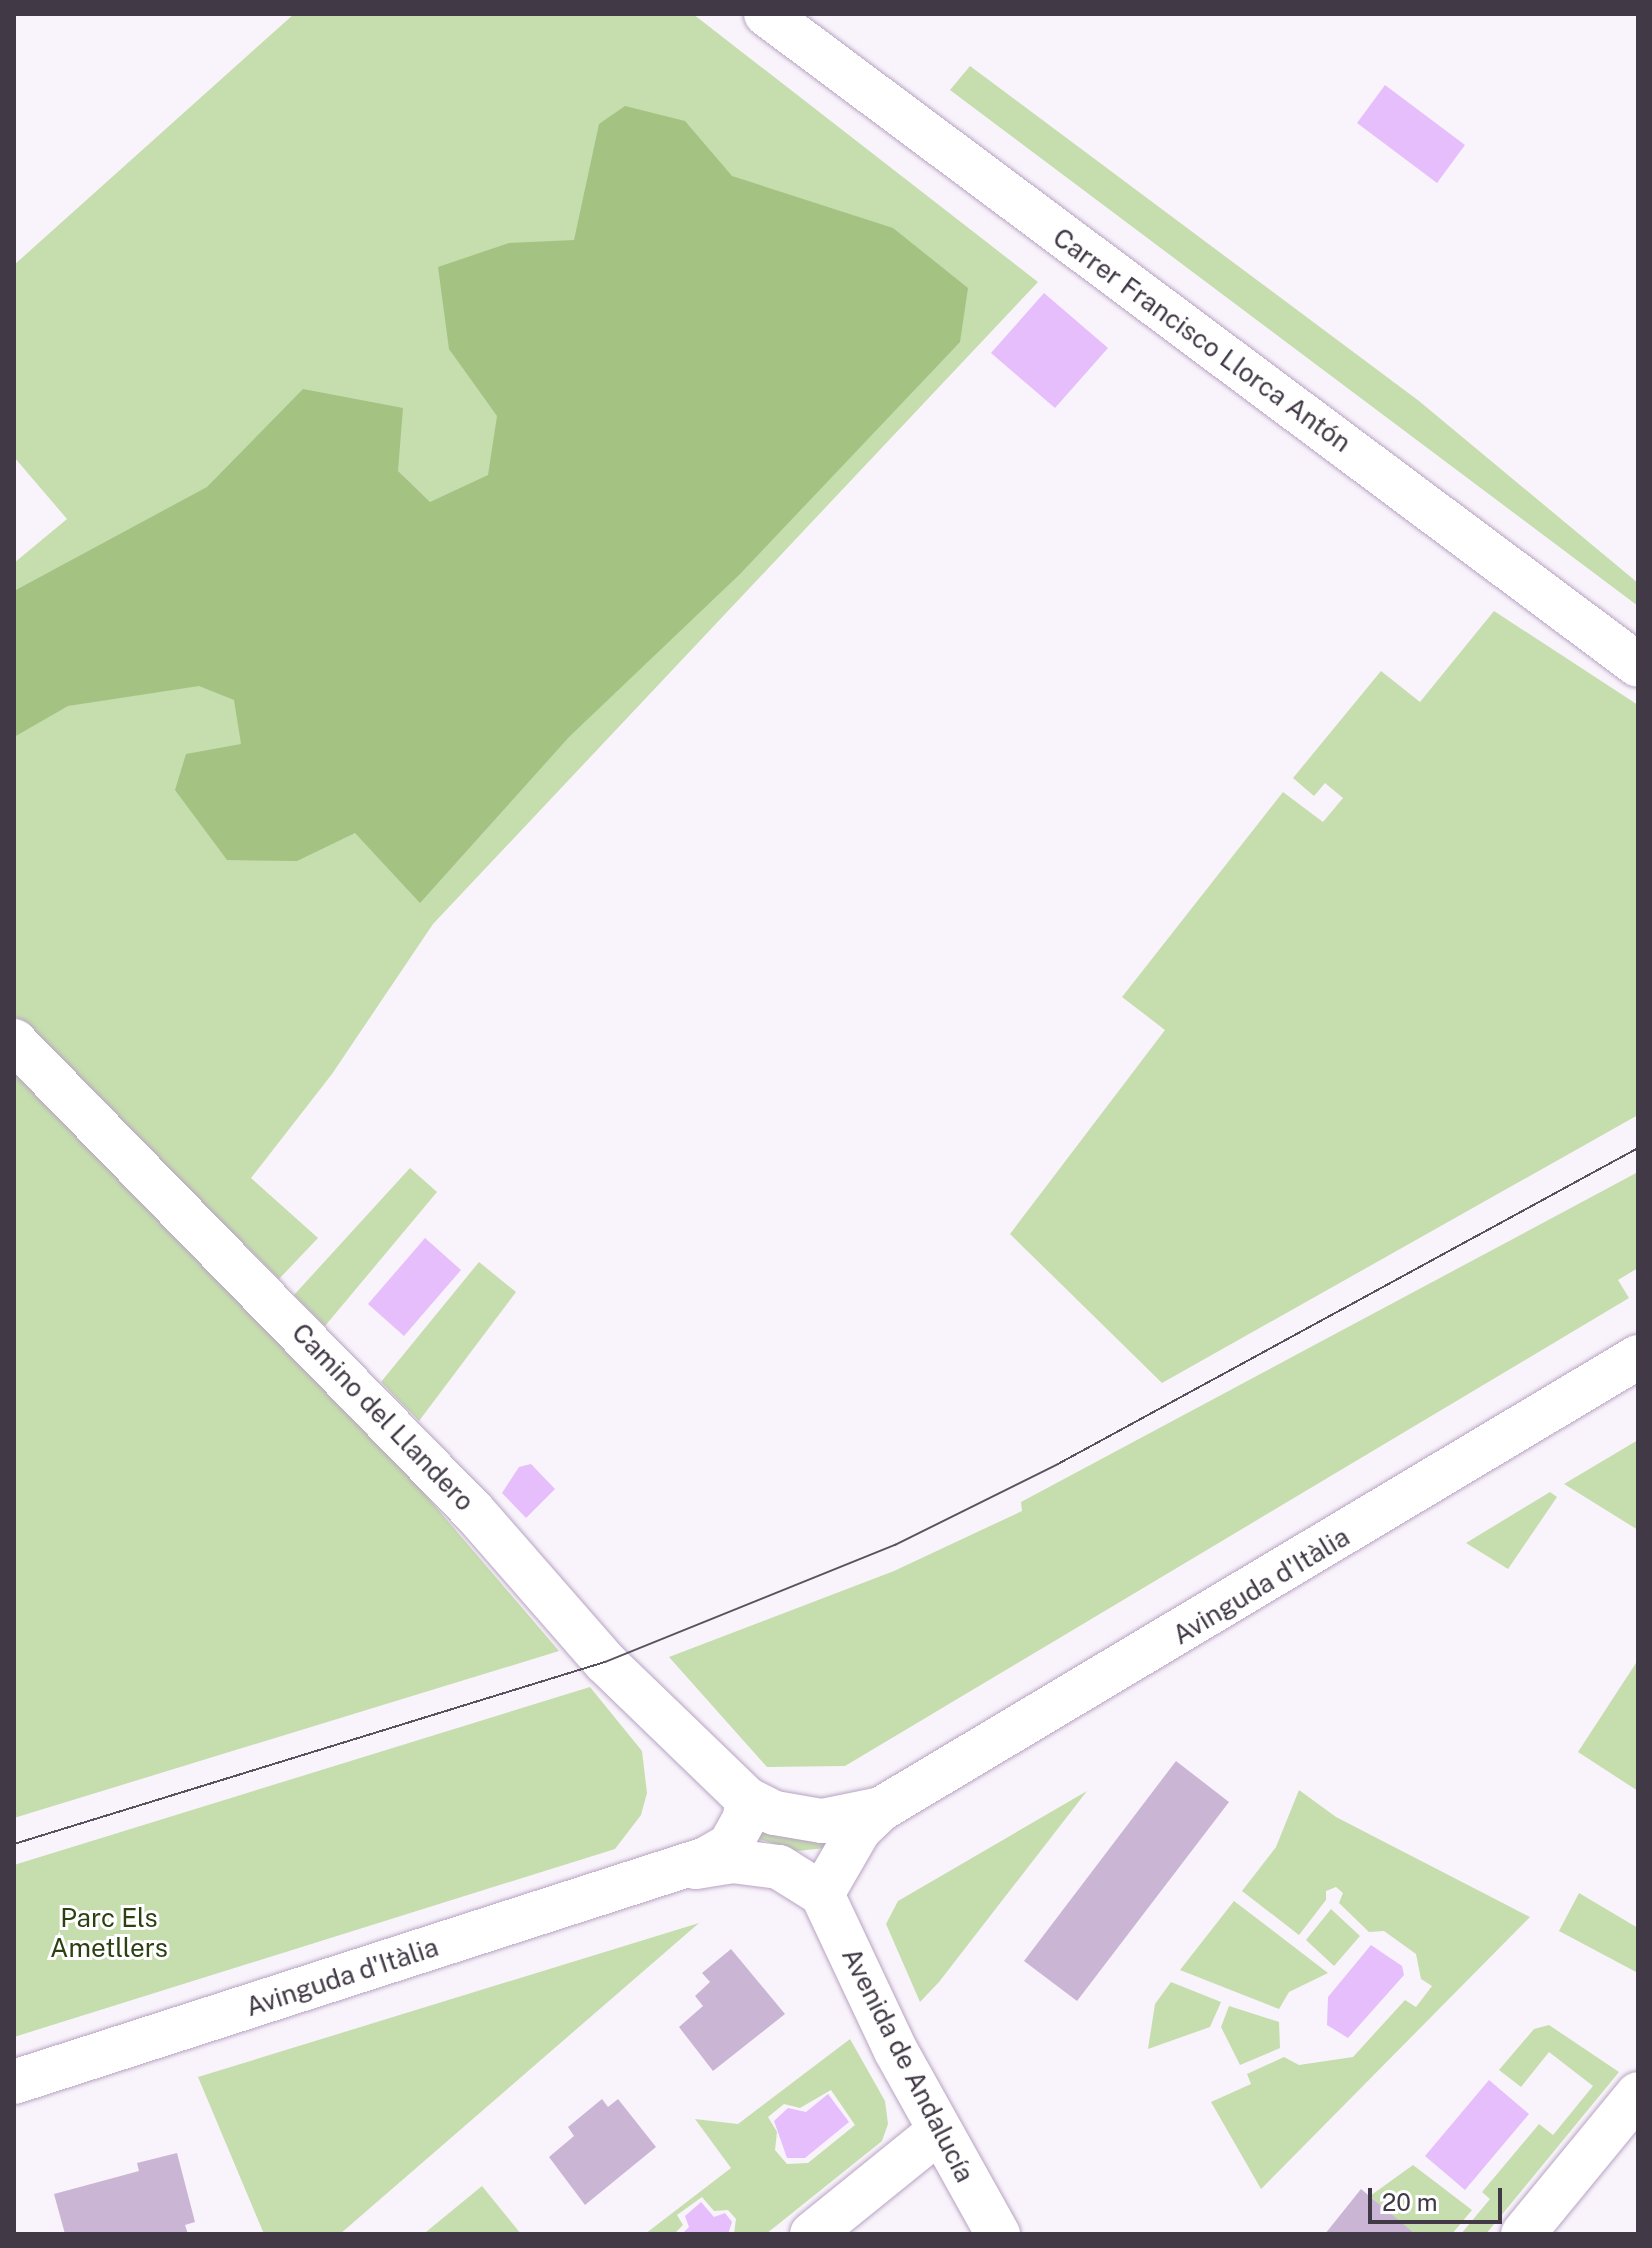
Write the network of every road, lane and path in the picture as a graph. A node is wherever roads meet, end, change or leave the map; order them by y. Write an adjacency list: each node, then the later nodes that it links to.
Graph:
1 (766, 14): 2 (street, Carrer Francisco Llorca Antón)
2 (1638, 665)
3 (14, 1041): 5 (street, Camino del Llandero)
4 (1638, 1357): 6 (street, Avinguda d'Itàlia)
5 (747, 1799): 6 (street); 7 (street)
6 (881, 1809): 8 (street)
7 (670, 1872): 8 (street); 9 (street, Avinguda d'Itàlia)
8 (822, 1894): 11 (street, Avenida de Andalucía)
9 (14, 2082)
10 (1638, 2094): 14 (street)
11 (939, 2131): 12 (street); 13 (street, Avenida de Andalucía)
12 (812, 2234)
13 (998, 2234)
14 (1523, 2234)

